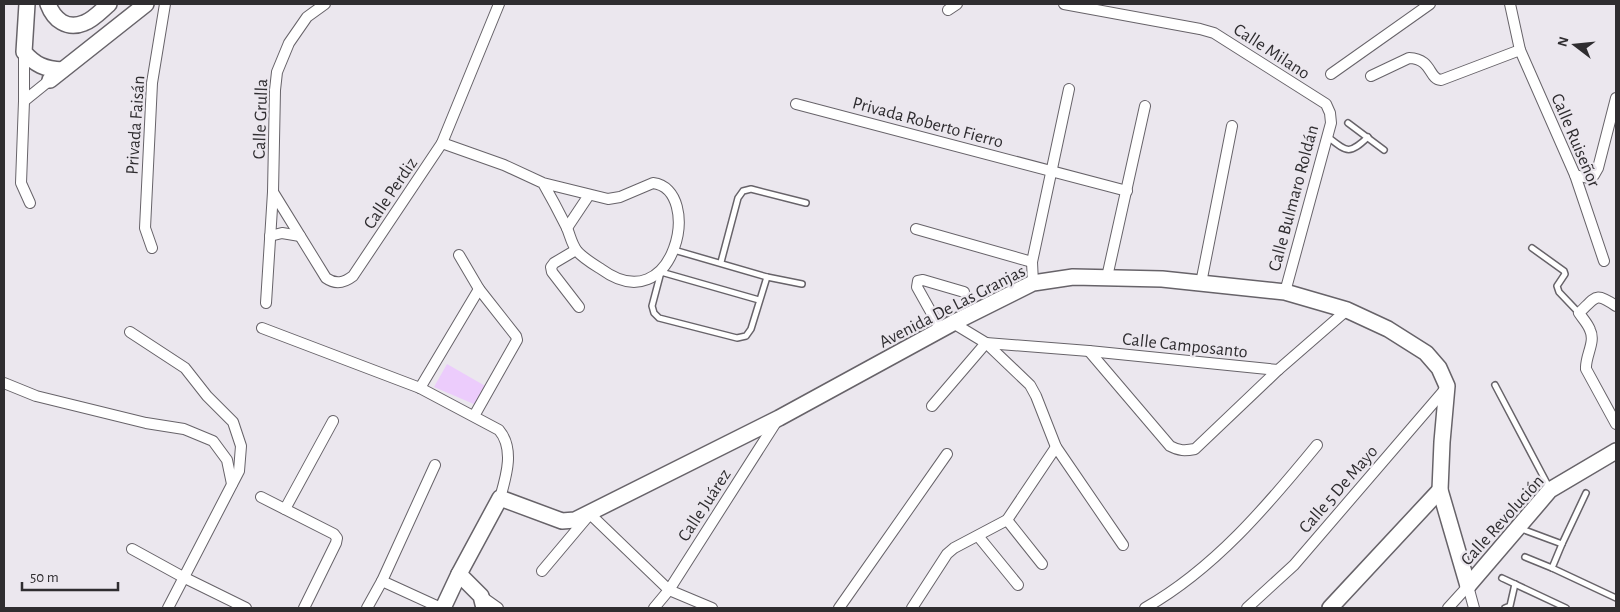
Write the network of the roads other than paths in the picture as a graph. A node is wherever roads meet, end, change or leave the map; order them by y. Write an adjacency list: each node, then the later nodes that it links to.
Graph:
1 (27, 4): 16 (street)
2 (48, 4): 3 (street)
3 (109, 4)
4 (146, 4): 17 (street)
5 (165, 4): 45 (street, Privada Faisán)
6 (325, 4): 37 (street, Calle Grulla)
7 (499, 4): 31 (street, Calle Perdiz)
8 (957, 4): 13 (street)
9 (1064, 4): 14 (street, Calle Milano)
10 (1090, 4): 14 (street, Calle Milano)
11 (1430, 4): 18 (street)
12 (1510, 4): 15 (street, Calle Ruiseñor)
13 (948, 10)
14 (1101, 11): 26 (street, Calle Milano)
15 (1520, 50): 19 (street); 34 (street, Calle Ruiseñor)
16 (24, 52): 17 (street); 23 (street)
17 (62, 70): 20 (street)
18 (1331, 74)
19 (1371, 76)
20 (50, 80): 23 (street)
21 (1069, 88): 33 (street)
22 (1616, 98): 34 (street)
23 (24, 101): 40 (street)
24 (796, 104): 33 (street, Privada Roberto Fierro)
25 (1145, 106): 36 (street)
26 (1330, 113): 29 (street, Calle Bulmaro Roldán)
27 (1348, 123): 30 (lane)
28 (1232, 126): 56 (street)
29 (1327, 136): 30 (lane); 61 (street, Calle Bulmaro Roldán)
30 (1368, 137): 32 (lane)
31 (442, 143): 35 (street); 44 (street, Calle Perdiz)
32 (1384, 150)
33 (1051, 172): 36 (street, Privada Roberto Fierro); 52 (street)
34 (1575, 175): 50 (street, Calle Ruiseñor)
35 (543, 183): 38 (street); 41 (street)
36 (1127, 190): 55 (street)
37 (273, 192): 43 (street, Calle Grulla); 44 (street, Calle Perdiz)
38 (588, 195): 41 (street); 48 (street)
39 (806, 202): 51 (lane)
40 (30, 203)
41 (567, 228): 47 (street)
42 (916, 230): 52 (street)
43 (270, 236): 44 (street); 63 (street, Calle Grulla)
44 (300, 236)
45 (152, 248)
46 (1532, 248): 67 (lane)
47 (576, 250): 53 (street); 65 (street)
48 (673, 250): 51 (lane); 53 (street)
49 (459, 255): 59 (street)
50 (1604, 261)
51 (721, 262): 54 (lane)
52 (1032, 262): 58 (street)
53 (660, 272): 62 (lane); 62 (lane)
54 (767, 277): 57 (lane); 62 (lane)
55 (1106, 277): 56 (street, Avenida De Las Granjas); 58 (street, Avenida De Las Granjas)
56 (1201, 283): 61 (street, Avenida De Las Granjas)
57 (802, 284)
58 (1033, 284): 68 (street, Avenida De Las Granjas)
59 (479, 289): 77 (street); 79 (street)
60 (964, 292): 68 (street)
61 (1285, 292): 66 (street, Avenida De Las Granjas)
62 (760, 300)
63 (266, 303)
64 (1616, 306): 67 (street)
65 (579, 307)
66 (1347, 310): 73 (street, Calle Camposanto); 76 (street, Avenida De Las Granjas)
67 (1579, 313): 82 (street)
68 (947, 327): 71 (street); 80 (street, Avenida De Las Granjas)
69 (262, 328): 77 (street)
70 (130, 332): 88 (street)
71 (986, 343): 72 (street, Calle Camposanto); 78 (street); 84 (street)
72 (1089, 352): 73 (street, Calle Camposanto); 73 (street, Calle Camposanto)
73 (1278, 370)
74 (4, 383): 88 (street)
75 (1495, 385): 90 (lane)
76 (1447, 386): 89 (street); 128 (street, Calle 5 De Mayo)
77 (420, 388): 79 (street)
78 (932, 406)
79 (474, 416): 93 (street)
80 (779, 418): 95 (street, Avenida De Las Granjas); 113 (street, Calle Juárez)
81 (333, 421): 94 (street)
82 (1616, 424)
83 (1317, 445): 116 (street)
84 (1056, 447): 96 (street); 100 (street)
85 (1616, 451): 90 (street, Calle Revolución)
86 (947, 454): 125 (street)
87 (435, 465): 109 (street)
88 (232, 484): 107 (street)
89 (1440, 490): 112 (street); 129 (street)
90 (1550, 490): 97 (street, Calle Revolución)
91 (1586, 493): 99 (lane)
92 (261, 497): 94 (street)
93 (500, 498): 95 (street, Avenida De Las Granjas); 106 (street)
94 (285, 509): 119 (street)
95 (590, 514): 105 (street); 113 (street)
96 (1007, 520): 98 (street); 103 (street)
97 (1518, 528): 99 (lane); 112 (street, Calle Revolución)
98 (978, 536): 111 (street); 126 (street)
99 (1562, 544): 104 (lane)
100 (1123, 545)
101 (132, 549): 107 (street)
102 (1525, 557): 104 (lane)
103 (1042, 564)
104 (1552, 568): 114 (lane)
105 (542, 571)
106 (459, 574): 115 (street); 121 (street)
107 (183, 577): 117 (street); 118 (street)
108 (1502, 578): 110 (lane)
109 (382, 581): 120 (street); 121 (street)
110 (1515, 584): 132 (lane); 133 (lane)
111 (1018, 585)
112 (1468, 586): 130 (street, Calle Revolución); 131 (street)
113 (669, 590): 123 (street, Calle Juárez); 124 (street)
114 (1616, 598)
115 (483, 602): 122 (street)
116 (1158, 605): 127 (street)
117 (168, 608)
118 (246, 608)
119 (304, 608)
120 (367, 608)
121 (442, 608)
122 (498, 608)
123 (654, 608)
124 (712, 608)
125 (839, 608)
126 (912, 608)
127 (1145, 608)
128 (1247, 608)
129 (1330, 608)
130 (1448, 608)
131 (1474, 608)
132 (1505, 608)
133 (1566, 608)

